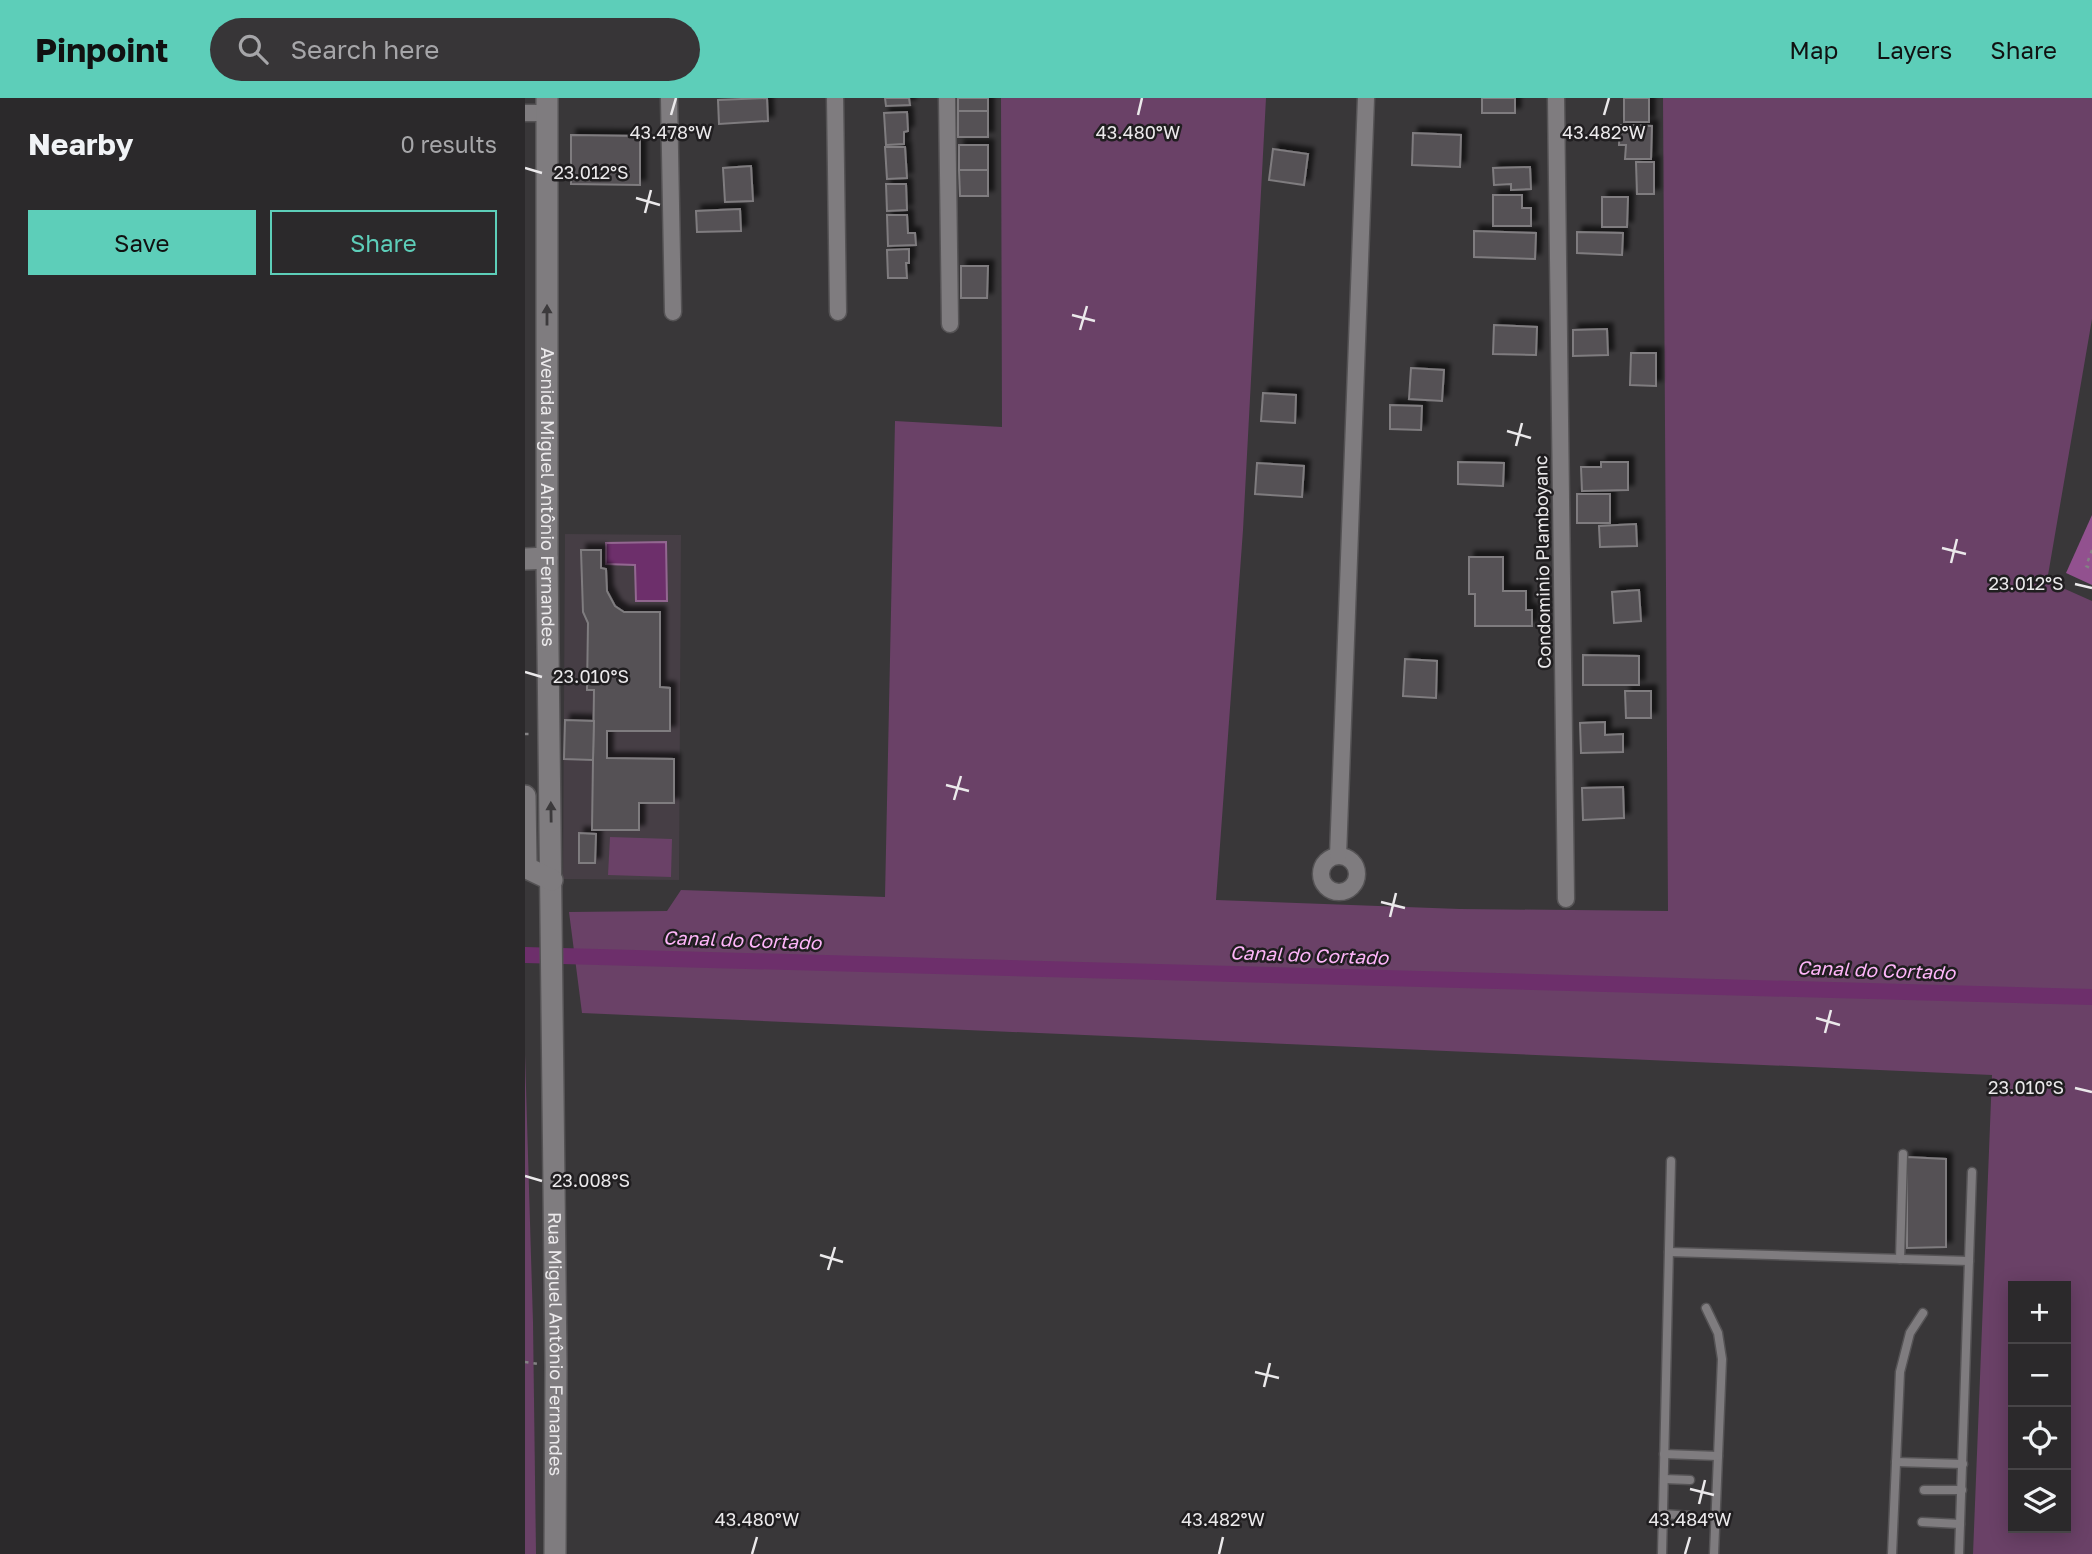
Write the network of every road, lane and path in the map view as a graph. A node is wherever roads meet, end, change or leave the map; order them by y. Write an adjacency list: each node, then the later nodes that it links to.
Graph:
1 (669, 98): 8 (street)
2 (835, 98): 9 (street)
3 (947, 98): 10 (street)
4 (1366, 98): 16 (street)
5 (1556, 98): 18 (street, Condominio Plamboyanc)
6 (547, 106): 7 (street); 12 (street, Avenida Miguel Antônio Fernandes, one-way to 6)
7 (525, 113)
8 (673, 312)
9 (838, 312)
10 (950, 324)
11 (2092, 550): 14 (path)
12 (547, 558): 13 (street); 17 (street, Avenida Miguel Antônio Fernandes, one-way to 12)
13 (525, 559)
14 (2092, 569)
15 (525, 796): 17 (street)
16 (1338, 856)
17 (552, 884): 39 (street, Rua Miguel Antônio Fernandes)
18 (1566, 899)
19 (1903, 1154): 23 (lane)
20 (1671, 1161): 22 (lane)
21 (1972, 1172): 24 (lane)
22 (1669, 1252): 23 (lane); 27 (lane)
23 (1900, 1259): 24 (lane)
24 (1969, 1261): 30 (lane)
25 (1706, 1308): 28 (lane)
26 (1923, 1313): 29 (lane)
27 (1664, 1454): 28 (lane); 31 (lane)
28 (1718, 1456): 41 (lane)
29 (1896, 1462): 30 (lane); 42 (lane)
30 (1963, 1464): 34 (lane)
31 (1664, 1479): 32 (lane); 35 (lane)
32 (1690, 1480)
33 (1924, 1490): 34 (lane)
34 (1962, 1490): 38 (lane)
35 (1663, 1514): 36 (lane); 40 (lane)
36 (1691, 1516)
37 (1922, 1522): 38 (lane)
38 (1960, 1524): 43 (lane)
39 (555, 1554)
40 (1662, 1554)
41 (1714, 1554)
42 (1892, 1554)
43 (1959, 1554)

